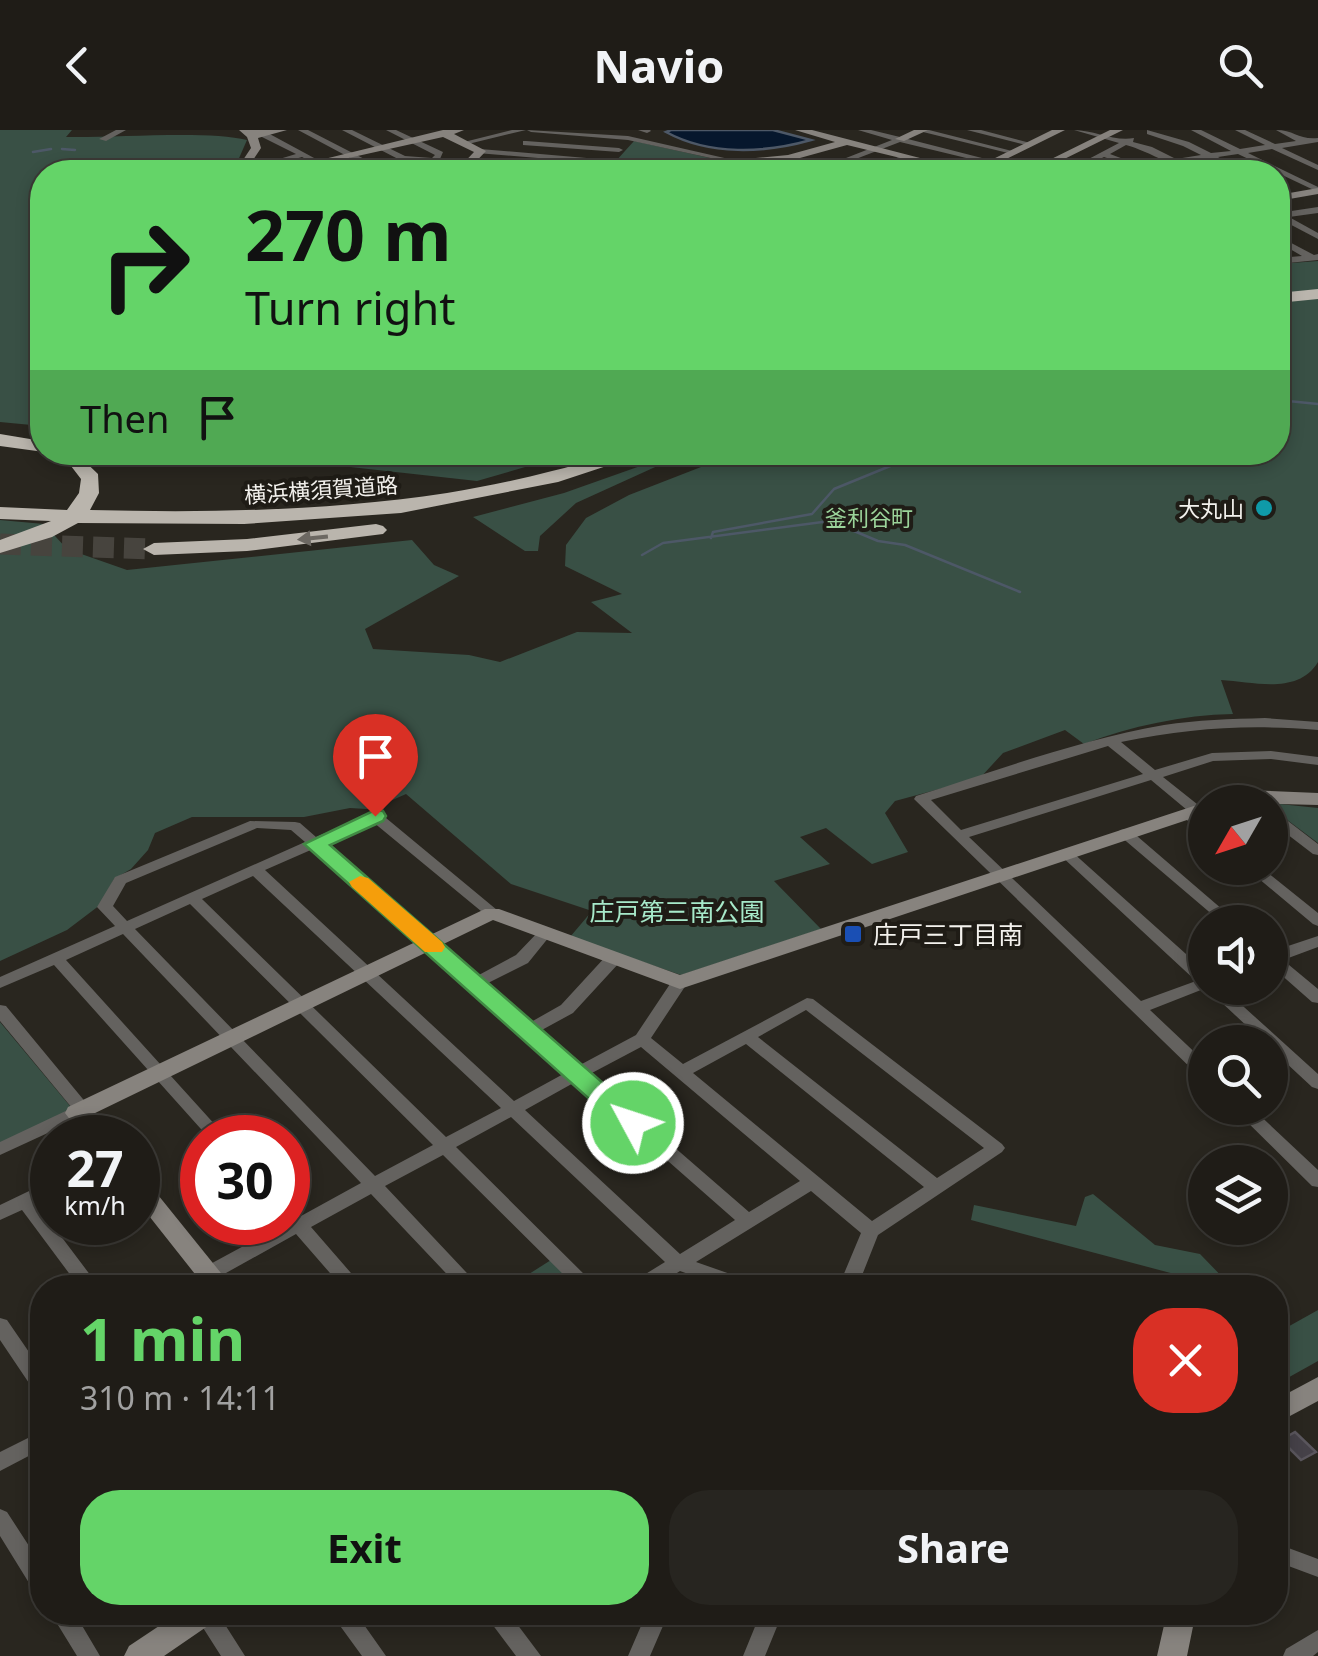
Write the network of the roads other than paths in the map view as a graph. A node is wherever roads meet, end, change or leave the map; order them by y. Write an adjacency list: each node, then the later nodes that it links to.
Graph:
1 (122, 130): 26 (street)
2 (282, 130): 22 (street)
3 (302, 130): 47 (street)
4 (346, 130): 37 (street)
5 (390, 130): 29 (street)
6 (459, 130): 21 (street)
7 (522, 130): 33 (street)
8 (646, 130): 25 (street)
9 (800, 130): 30 (street)
10 (862, 130): 27 (street)
11 (921, 130): 27 (street); 42 (street)
12 (971, 130): 35 (street)
13 (1025, 130): 23 (street)
14 (1078, 130): 24 (street)
15 (1118, 130): 24 (street)
16 (1195, 130): 43 (street)
17 (1239, 130): 36 (street)
18 (1280, 130): 32 (street)
19 (533, 131): 25 (street); 34 (street)
20 (1152, 131): 31 (street); 48 (street)
21 (441, 132): 29 (street); 33 (street)
22 (253, 133): 46 (street); 51 (street)
23 (1054, 133): 35 (street)
24 (1105, 136): 31 (street); 70 (street)
25 (628, 138): 40 (street); 62 (street)
26 (103, 139)
27 (900, 139): 39 (street); 68 (street)
28 (1318, 140): 32 (street)
29 (412, 141): 37 (street); 57 (street)
30 (846, 142): 39 (street); 50 (street)
31 (1129, 142): 45 (street); 73 (street)
32 (1306, 142): 36 (street); 38 (street)
33 (464, 143): 41 (street)
34 (526, 143): 40 (street); 44 (street)
35 (1030, 144): 42 (street)
36 (1274, 146): 43 (street); 77 (street)
37 (382, 148): 47 (street); 56 (street)
38 (1318, 148)
39 (878, 149): 49 (street); 65 (street)
40 (619, 150): 61 (street)
41 (480, 152): 44 (street); 58 (street)
42 (1012, 152): 69 (street)
43 (1242, 152): 48 (street); 76 (street)
44 (516, 154): 59 (street); 60 (street)
45 (1104, 154): 71 (street); 72 (street)
46 (302, 155): 52 (street); 53 (street)
47 (350, 155): 54 (street); 55 (street)
48 (1209, 156): 74 (street); 75 (street)
49 (908, 157): 66 (street); 67 (street)
50 (789, 158): 63 (street); 64 (street)
51 (249, 160)
52 (282, 160)
53 (313, 160)
54 (326, 160)
55 (361, 160)
56 (424, 160)
57 (435, 160)
58 (472, 160)
59 (511, 160)
60 (586, 160)
61 (612, 160)
62 (706, 160)
63 (778, 160)
64 (792, 160)
65 (844, 160)
66 (898, 160)
67 (919, 160)
68 (984, 160)
69 (996, 160)
70 (1056, 160)
71 (1093, 160)
72 (1121, 160)
73 (1174, 160)
74 (1183, 160)
75 (1217, 160)
76 (1258, 160)
77 (1318, 168)
78 (1290, 176): 79 (street)
79 (1318, 190): 80 (street)
80 (1290, 196)
81 (1317, 211): 82 (street)
82 (1290, 215)
83 (1290, 222): 84 (street)
84 (1318, 236)
85 (1290, 245): 86 (street)
86 (1315, 258): 87 (street)
87 (1290, 260)
88 (1318, 294): 89 (highway)
89 (1290, 300)
90 (1290, 302): 91 (highway)
91 (1318, 302)
92 (0, 437): 93 (highway); 94 (highway)
93 (30, 438)
94 (30, 445)
95 (80, 465): 101 (highway)
96 (574, 465): 98 (highway)
97 (605, 465): 98 (highway)
98 (470, 500): 100 (highway)
99 (0, 510): 100 (highway, 横浜横須賀道路)
100 (398, 512): 102 (highway, one-way to 102)
101 (0, 546)
102 (154, 549)
103 (1318, 726): 104 (street)
104 (1110, 741): 106 (street); 113 (street)
105 (1318, 761): 106 (street)
106 (1152, 775): 109 (street); 113 (street)
107 (1317, 796): 108 (street)
108 (1288, 797)
109 (1188, 806)
110 (1188, 817): 112 (street)
111 (1288, 828): 115 (street)
112 (1125, 833): 116 (street); 121 (street)
113 (959, 835): 118 (street)
114 (316, 844): 117 (street); 122 (street); 124 (street); 127 (street)
115 (1318, 851)
116 (1066, 854): 118 (street); 131 (street)
117 (256, 870): 120 (street); 133 (street)
118 (1001, 875): 134 (street); 141 (street)
119 (1274, 885): 123 (street)
120 (192, 898): 124 (street); 139 (street)
121 (1210, 905)
122 (492, 913): 125 (street); 127 (street)
123 (1318, 921)
124 (124, 927): 129 (street); 145 (street)
125 (544, 934): 130 (street); 136 (street)
126 (1318, 942): 128 (street)
127 (430, 944): 133 (street); 136 (street)
128 (1288, 952)
129 (56, 958): 135 (street); 148 (street)
130 (613, 959): 134 (street); 143 (street)
131 (1188, 966)
132 (1288, 972): 138 (street)
133 (365, 975): 139 (street); 152 (street)
134 (680, 982): 146 (street)
135 (0, 983)
136 (475, 983): 143 (street)
137 (1188, 989): 141 (street)
138 (1318, 998)
139 (301, 1005): 145 (street); 157 (street)
140 (1233, 1005): 151 (street)
141 (1138, 1008): 147 (street)
142 (0, 1010): 153 (street)
143 (528, 1031): 150 (street)
144 (748, 1036): 149 (street); 162 (street); 162 (street)
145 (232, 1038): 148 (street); 161 (street)
146 (642, 1039): 149 (street); 150 (street)
147 (1188, 1056)
148 (160, 1072): 153 (street); 155 (street)
149 (682, 1072): 160 (street)
150 (575, 1074): 152 (street); 168 (street)
151 (1318, 1083)
152 (511, 1108): 157 (street); 172 (street)
153 (80, 1111): 154 (street); 158 (street)
154 (83, 1115)
155 (198, 1115)
156 (1260, 1125): 159 (street)
157 (444, 1146): 161 (street); 178 (street)
158 (0, 1149)
159 (1316, 1176)
160 (812, 1182): 168 (street); 169 (street)
161 (373, 1185): 167 (street); 177 (street)
162 (937, 1188): 169 (street)
163 (30, 1198): 164 (street)
164 (25, 1201): 165 (street); 173 (street)
165 (0, 1213)
166 (160, 1213): 174 (street)
167 (310, 1213)
168 (748, 1221): 172 (street)
169 (872, 1231): 181 (street)
170 (310, 1239): 176 (street)
171 (261, 1245): 175 (street)
172 (678, 1263): 179 (street); 180 (street)
173 (81, 1275)
174 (212, 1275)
175 (222, 1275)
176 (343, 1275)
177 (460, 1275)
178 (576, 1275)
179 (659, 1275)
180 (712, 1275)
181 (853, 1275)
182 (0, 1325): 183 (street)
183 (30, 1369)
184 (1318, 1388): 185 (street)
185 (1288, 1406)
186 (30, 1446): 187 (street)
187 (0, 1462)
188 (0, 1518): 190 (street)
189 (1288, 1557): 191 (street)
190 (30, 1565)
191 (1318, 1568)
192 (69, 1625): 201 (street)
193 (187, 1625): 202 (street)
194 (213, 1625): 203 (street)
195 (350, 1625): 204 (street)
196 (505, 1625): 205 (street)
197 (649, 1625): 206 (street)
198 (767, 1625): 207 (street)
199 (1179, 1625): 208 (street)
200 (1318, 1640): 209 (street)
201 (89, 1656)
202 (139, 1656)
203 (234, 1656)
204 (375, 1656)
205 (530, 1656)
206 (639, 1656)
207 (754, 1656)
208 (1172, 1656)
209 (1294, 1656)

